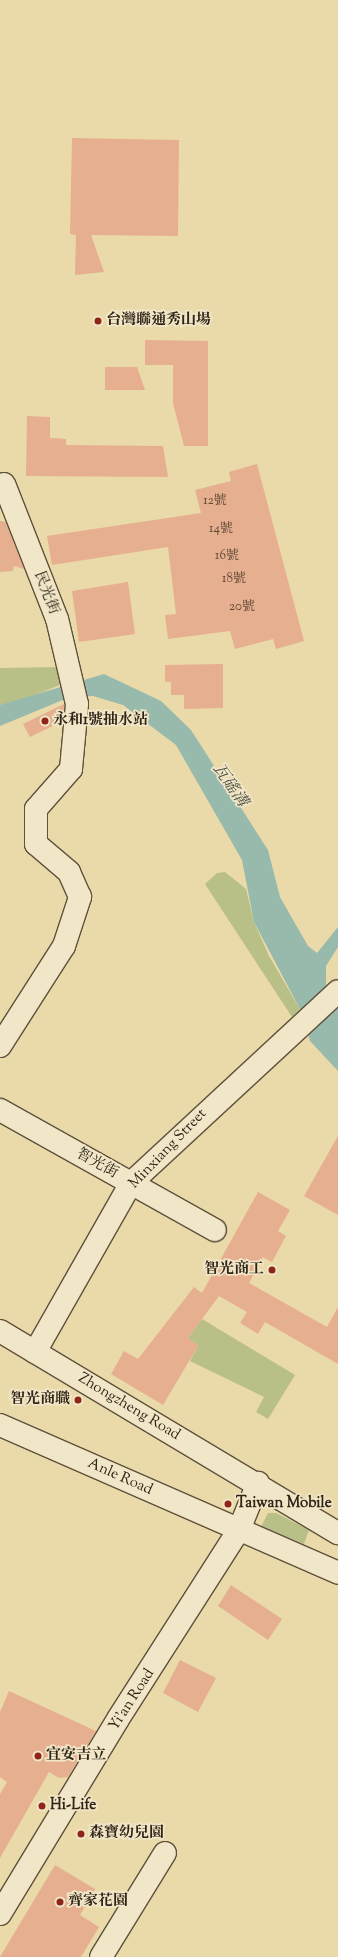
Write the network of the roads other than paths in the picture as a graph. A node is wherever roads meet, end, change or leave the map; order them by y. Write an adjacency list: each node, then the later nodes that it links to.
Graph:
1 (2, 490): 3 (street, 民光街)
2 (338, 991): 5 (street, Minxiang Street)
3 (0, 1046)
4 (0, 1110): 5 (street, 智光街)
5 (132, 1183): 6 (street, 智光街); 8 (street, Minxiang Street)
6 (215, 1230)
7 (0, 1331): 8 (street, Zhongzheng Road)
8 (35, 1352): 10 (street, Zhongzheng Road)
9 (0, 1425): 11 (street, Anle Road)
10 (258, 1483): 11 (street, Yi'an Road); 12 (street, Zhongzheng Road)
11 (239, 1530): 13 (street, Anle Road); 15 (street, Yi'an Road)
12 (338, 1532)
13 (338, 1573)
14 (165, 1853): 16 (street)
15 (0, 1914)
16 (101, 1957)

